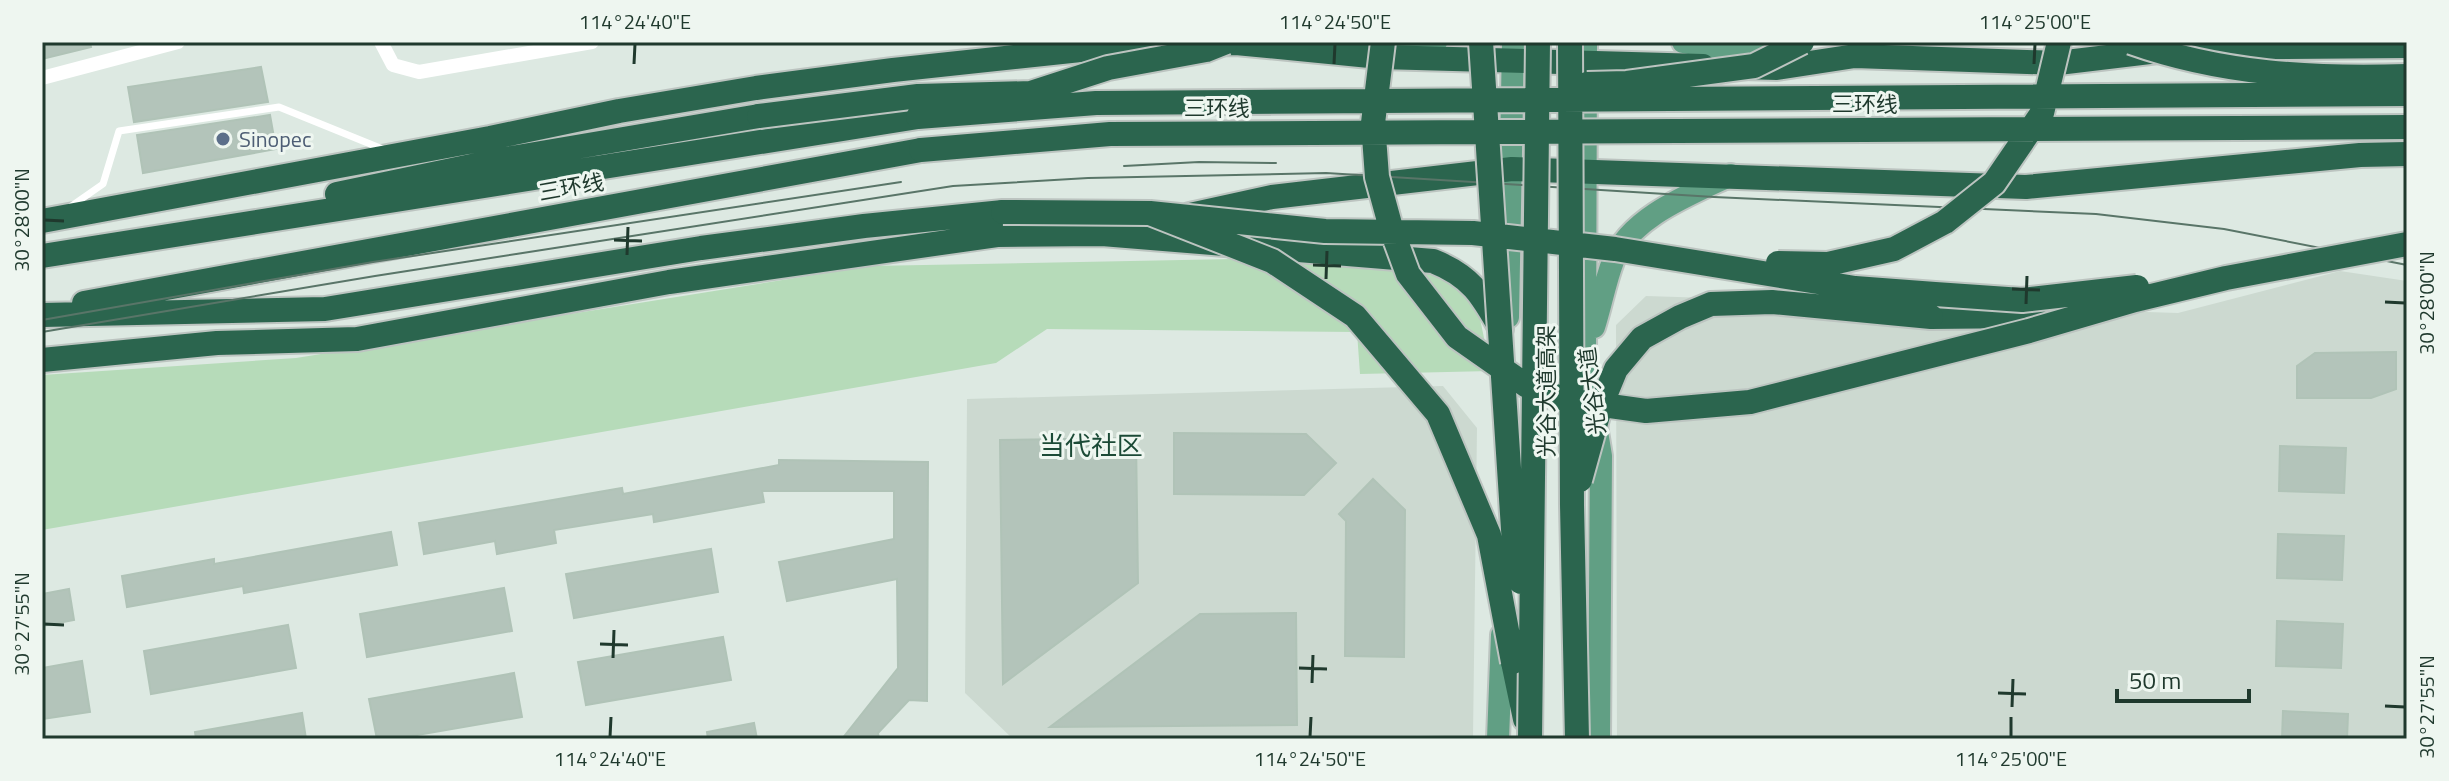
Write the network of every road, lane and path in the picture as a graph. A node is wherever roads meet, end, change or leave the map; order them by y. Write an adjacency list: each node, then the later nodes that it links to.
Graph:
1 (178, 42): 20 (street)
2 (381, 42): 3 (street)
3 (592, 42)
4 (1226, 42): 21 (highway, bridge)
5 (1436, 42): 15 (main road)
6 (1481, 42): 47 (highway, bridge)
7 (1538, 42): 47 (highway, 光谷大道高架, bridge)
8 (1570, 42): 46 (highway, 光谷大道高架, bridge)
9 (1683, 42): 18 (main road)
10 (1802, 42): 21 (highway, bridge)
11 (2059, 42): 36 (highway, bridge)
12 (2131, 42): 19 (highway, bridge)
13 (2407, 46): 18 (highway)
14 (1048, 48): 15 (highway); 26 (highway)
15 (1382, 49): 16 (highway); 39 (highway, bridge)
16 (1513, 51): 17 (highway); 27 (main road)
17 (1586, 52): 18 (highway); 28 (main road, 光谷大道)
18 (1855, 56)
19 (2407, 76)
20 (42, 78)
21 (1031, 93): 24 (highway, bridge)
22 (2407, 94): 35 (highway, 三环线, bridge)
23 (2407, 127): 41 (highway, 三环线, bridge)
24 (647, 135): 26 (highway); 35 (highway)
25 (2407, 154): 29 (highway)
26 (399, 155): 31 (highway); 31 (lane)
27 (1512, 169): 28 (highway); 32 (highway); 42 (main road)
28 (1586, 171): 29 (highway); 44 (main road, 光谷大道)
29 (1731, 175): 44 (main road)
30 (1150, 213): 34 (highway, bridge); 36 (highway, bridge); 49 (highway, bridge)
31 (47, 220)
32 (1102, 234): 37 (highway); 42 (highway)
33 (2407, 244): 38 (highway, bridge)
34 (680, 252): 37 (highway); 40 (highway)
35 (42, 255)
36 (1672, 259): 38 (highway, bridge)
37 (818, 260): 43 (highway)
38 (2226, 278): 39 (highway, bridge)
39 (2135, 300): 46 (highway, bridge)
40 (373, 301): 41 (highway); 43 (highway)
41 (42, 313)
42 (1508, 342): 48 (main road)
43 (217, 343): 45 (highway)
44 (1585, 359): 51 (main road, 光谷大道)
45 (42, 360)
46 (1572, 505): 50 (highway, 光谷大道高架, bridge)
47 (1532, 641): 49 (highway, 光谷大道高架, bridge)
48 (1498, 739)
49 (1529, 739)
50 (1577, 739)
51 (1599, 739)

